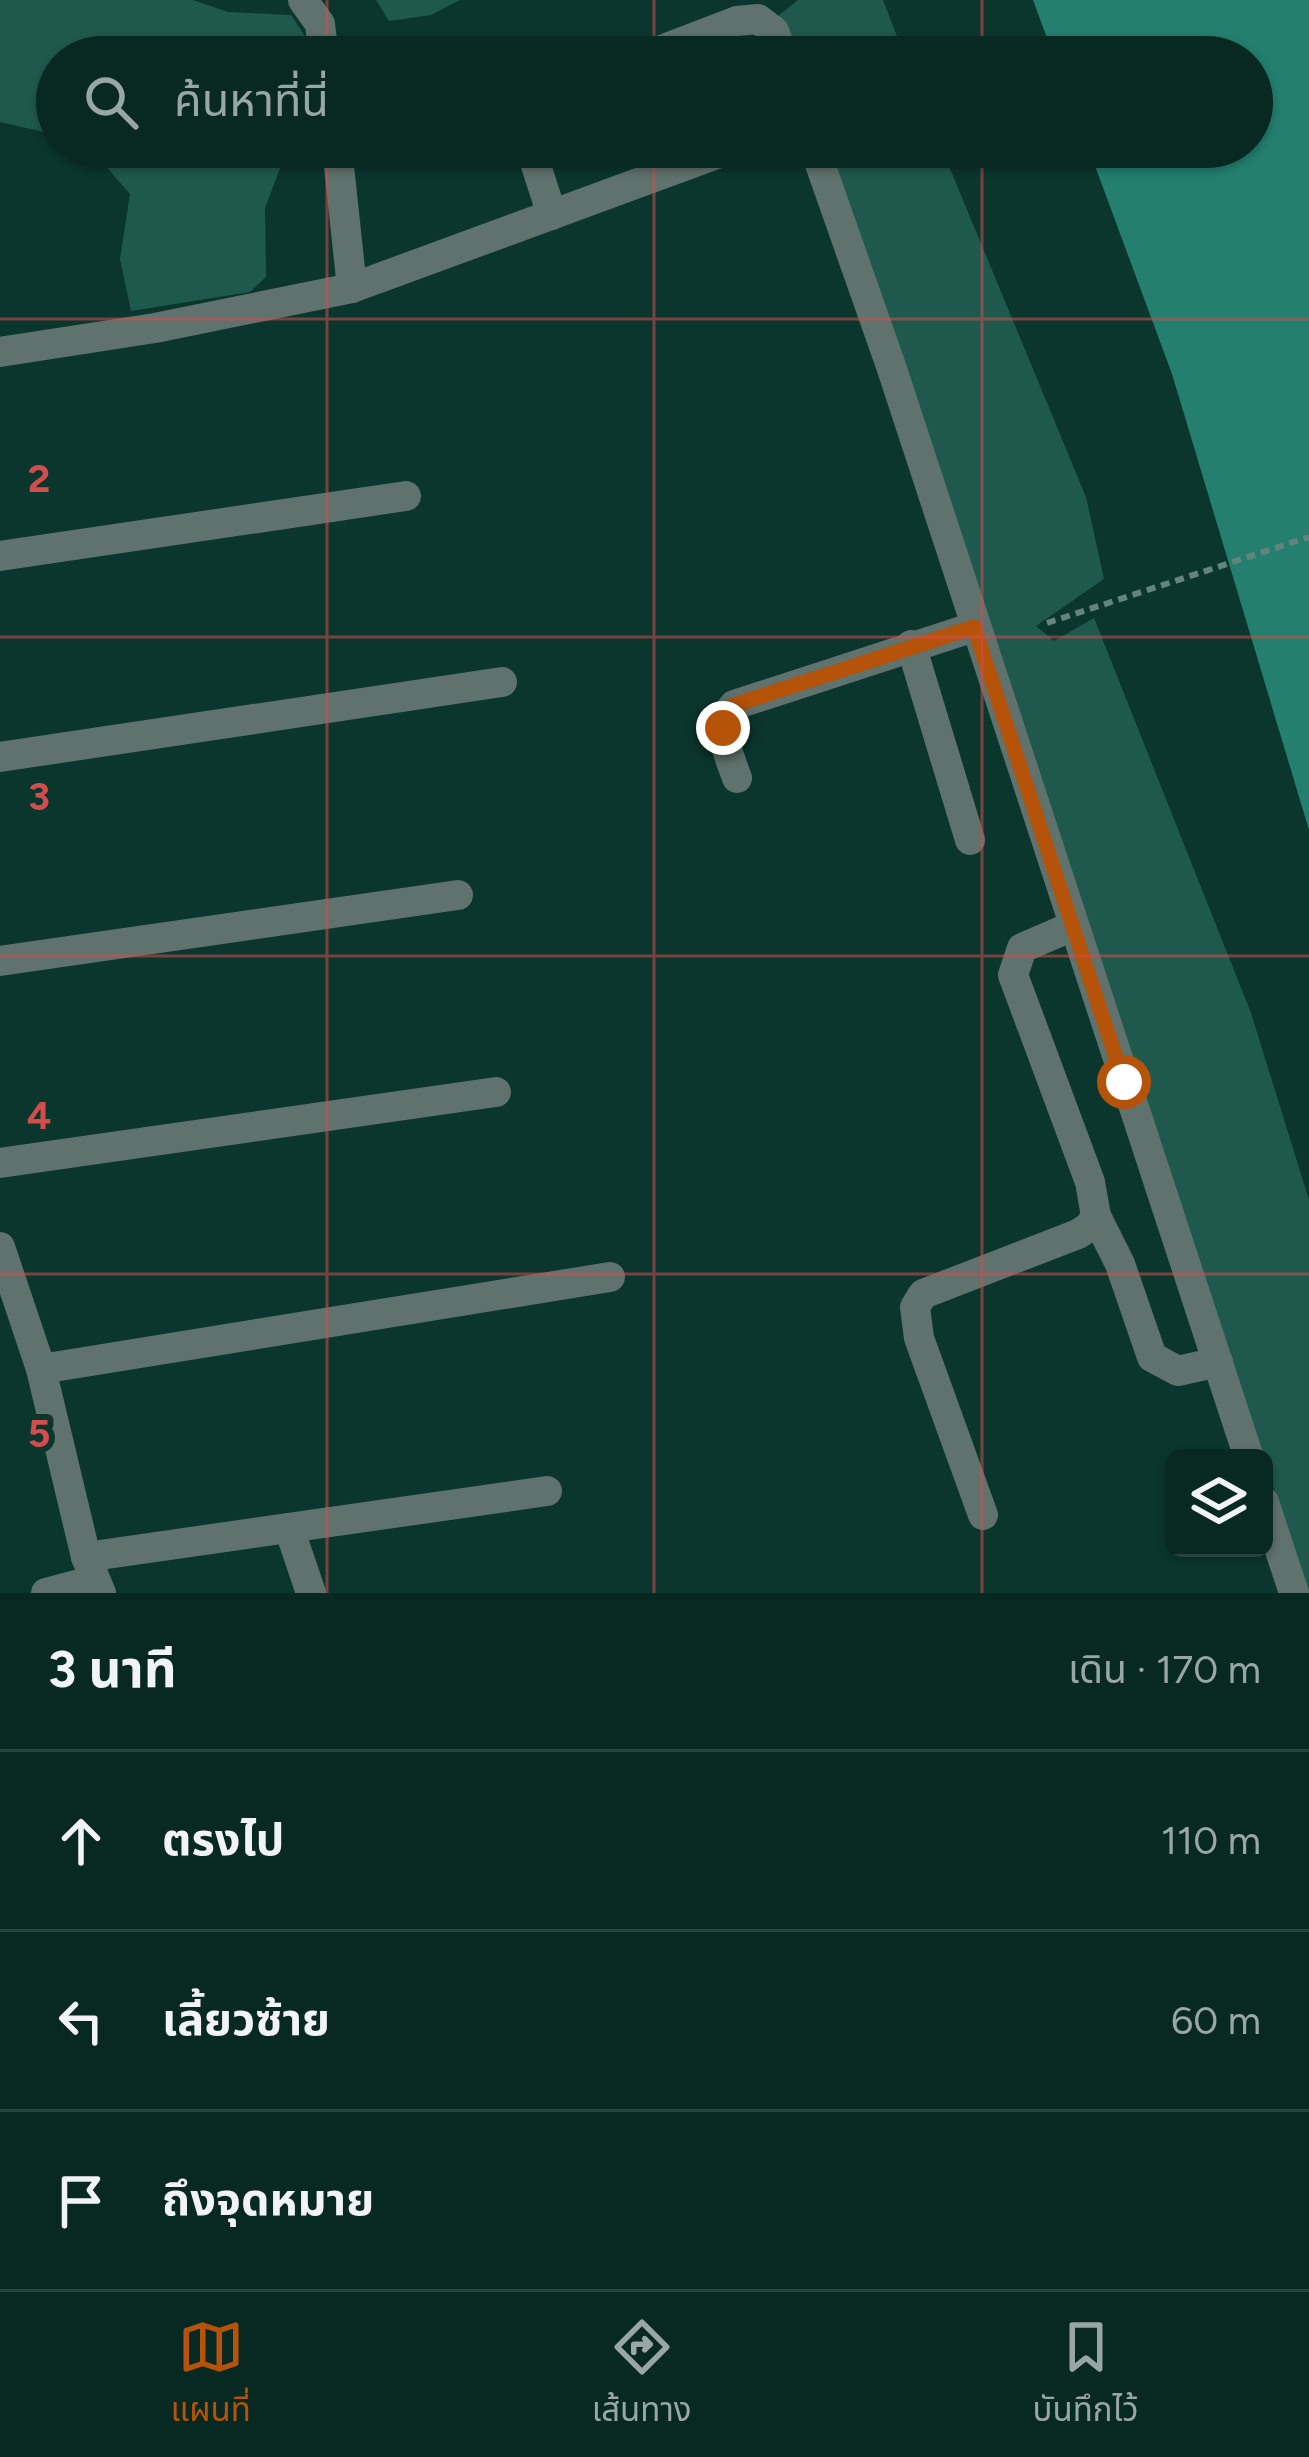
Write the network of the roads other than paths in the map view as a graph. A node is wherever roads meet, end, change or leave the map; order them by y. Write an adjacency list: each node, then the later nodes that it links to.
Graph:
1 (303, 0): 2 (street)
2 (321, 36)
3 (698, 36): 4 (street)
4 (776, 36)
5 (339, 168): 10 (street)
6 (537, 168): 9 (street)
7 (679, 168): 9 (street)
8 (821, 168): 14 (street)
9 (552, 215): 10 (street)
10 (352, 288): 11 (street)
11 (0, 352)
12 (406, 496): 13 (street)
13 (0, 556)
14 (974, 627): 15 (street); 21 (street)
15 (911, 645): 18 (street); 19 (street)
16 (502, 682): 17 (street)
17 (0, 757)
18 (737, 778)
19 (970, 840)
20 (458, 896): 22 (street)
21 (1073, 926): 25 (street); 28 (street)
22 (0, 961)
23 (496, 1092): 24 (street)
24 (0, 1163)
25 (1096, 1216): 28 (street); 32 (street)
26 (0, 1247): 29 (street)
27 (610, 1277): 29 (street)
28 (1217, 1362): 30 (street)
29 (41, 1369): 35 (street)
30 (1247, 1449)
31 (547, 1491): 33 (street)
32 (983, 1515)
33 (290, 1528): 35 (street); 37 (street)
34 (1273, 1529): 38 (street)
35 (94, 1577): 36 (street)
36 (46, 1593)
37 (311, 1593)
38 (1294, 1593)

